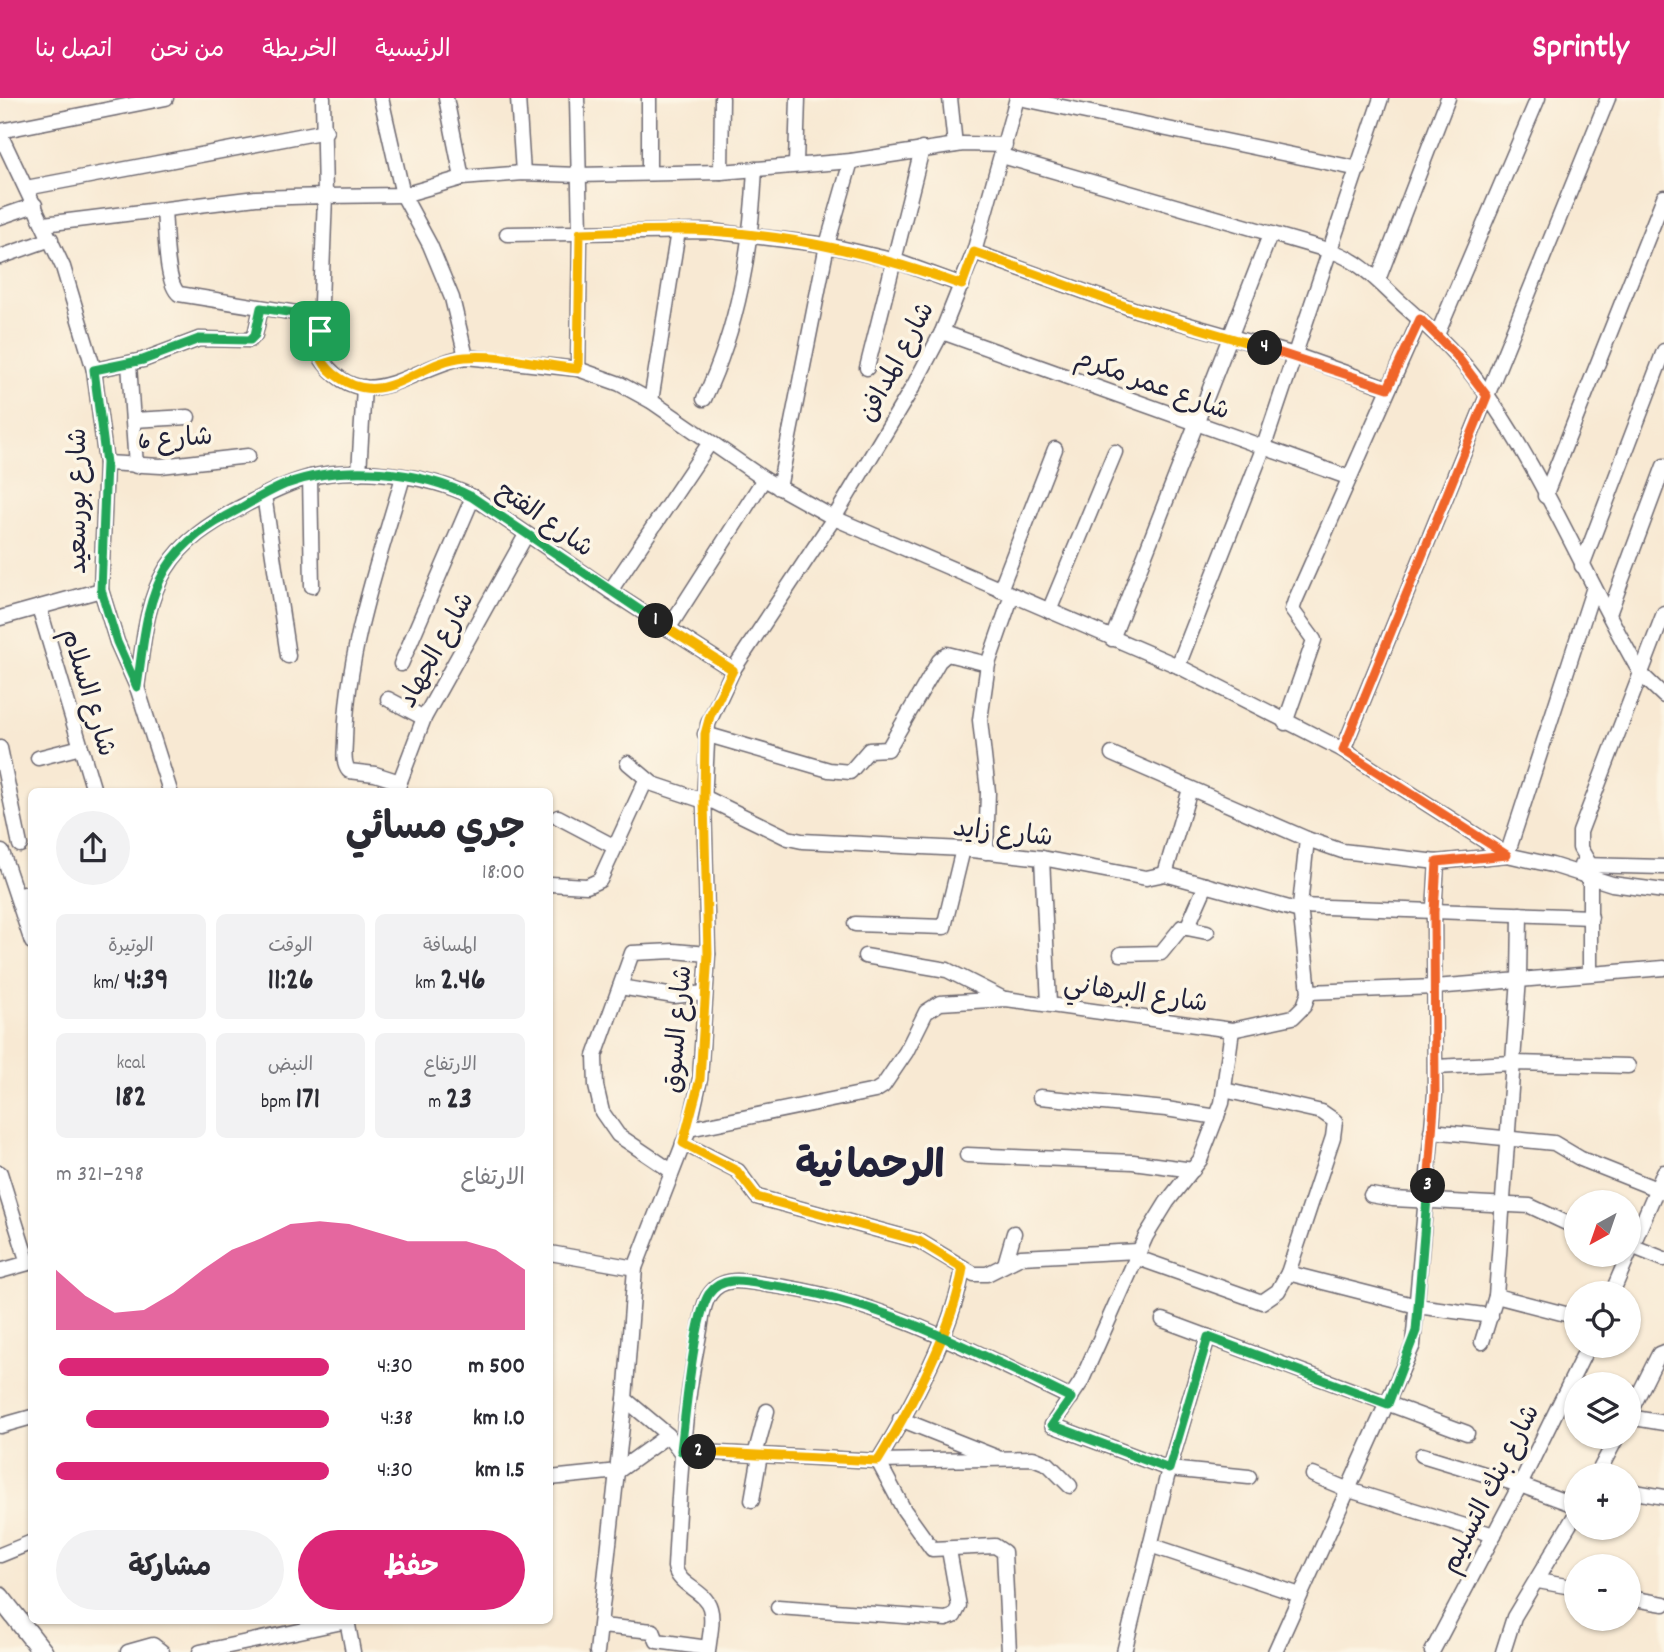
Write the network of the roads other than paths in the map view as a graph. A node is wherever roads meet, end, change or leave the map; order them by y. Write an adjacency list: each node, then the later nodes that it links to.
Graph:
1 (166, 98): 17 (street)
2 (323, 98): 16 (street)
3 (381, 98): 31 (street)
4 (446, 98): 29 (street)
5 (517, 98): 26 (street)
6 (578, 98): 28 (street)
7 (649, 98): 27 (street)
8 (722, 98): 25 (street)
9 (798, 98): 22 (street)
10 (950, 98): 18 (street)
11 (1018, 98): 20 (street, شارع المدافن); 24 (street)
12 (1381, 98): 24 (street)
13 (1448, 98): 49 (street)
14 (1538, 98): 55 (street)
15 (1608, 98): 66 (street)
16 (326, 131): 30 (street); 32 (street)
17 (0, 133): 30 (street, شارع بورسعيد)
18 (955, 145): 19 (street); 20 (street)
19 (922, 149): 21 (street); 48 (street)
20 (1004, 151): 41 (street); 46 (street, شارع المدافن)
21 (851, 161): 22 (street); 44 (street)
22 (796, 163): 23 (street)
23 (755, 169): 25 (street); 42 (street)
24 (1359, 169): 45 (street)
25 (721, 172): 27 (street)
26 (523, 173): 28 (street); 29 (street)
27 (649, 173): 28 (street)
28 (578, 175): 39 (street)
29 (463, 178): 31 (street)
30 (26, 188): 34 (street, شارع بورسعيد)
31 (403, 195): 32 (street); 59 (street)
32 (325, 196): 35 (street); 52 (street)
33 (1664, 197): 87 (street)
34 (35, 205): 36 (street); 37 (street, شارع بورسعيد)
35 (164, 211): 37 (street); 51 (street)
36 (0, 217)
37 (44, 224): 43 (street, شارع بورسعيد)
38 (678, 231): 39 (street); 42 (street); 68 (street)
39 (580, 233): 40 (street); 62 (street)
40 (507, 234)
41 (1270, 235): 45 (street); 56 (street)
42 (751, 236): 44 (street); 67 (street)
43 (51, 239): 47 (street); 63 (street, شارع بورسعيد)
44 (827, 245): 48 (street); 85 (street)
45 (1331, 251): 49 (street); 58 (street)
46 (974, 252): 50 (street, شارع المدافن); 56 (street)
47 (0, 257)
48 (896, 261): 50 (street); 61 (street)
49 (1378, 280): 53 (street)
50 (962, 285): 54 (street, شارع المدافن)
51 (261, 308): 52 (street); 60 (street)
52 (321, 317): 64 (street)
53 (1420, 319): 55 (street); 65 (street)
54 (942, 332): 71 (street, شارع عمر مكرم); 89 (street, شارع المدافن)
55 (1437, 335): 66 (street)
56 (1230, 340): 58 (street); 71 (street)
57 (1664, 351): 91 (street)
58 (1295, 355): 65 (street); 74 (street)
59 (466, 357): 62 (street); 64 (street)
60 (129, 364): 63 (street); 70 (street)
61 (867, 368)
62 (578, 369): 68 (street)
63 (94, 370): 77 (street, شارع بورسعيد)
64 (364, 387): 80 (street)
65 (1388, 388): 83 (street)
66 (1487, 396): 87 (street); 118 (street)
67 (704, 399)
68 (651, 401): 72 (street)
69 (188, 417): 70 (street)
70 (133, 420): 78 (street)
71 (1197, 426): 74 (street, شارع عمر مكرم); 103 (street)
72 (709, 444): 84 (street); 95 (street)
73 (1055, 449): 96 (street)
74 (1263, 449): 83 (street, شارع عمر مكرم); 107 (street)
75 (1115, 452): 98 (street)
76 (248, 456): 78 (street, شارع 6)
77 (106, 463): 78 (street, شارع 6); 94 (street, شارع بورسعيد)
78 (136, 466)
79 (1664, 466): 100 (street)
80 (359, 473): 81 (street, شارع الفتح); 82 (street, شارع الفتح)
81 (310, 477): 86 (street, شارع الفتح); 92 (street)
82 (403, 477): 88 (street, شارع الفتح); 123 (street)
83 (1347, 477): 114 (street)
84 (764, 479): 85 (street); 102 (street)
85 (779, 488): 89 (street)
86 (264, 495): 104 (street); 110 (street, شارع الفتح)
87 (1545, 496): 91 (street)
88 (472, 497): 90 (street, شارع الفتح); 105 (street)
89 (834, 518): 96 (street); 108 (street, شارع السوق)
90 (527, 536): 95 (street, شارع الفتح); 113 (street, شارع الجهاد)
91 (1582, 566): 93 (street)
92 (313, 586)
93 (1594, 587): 100 (street); 135 (street)
94 (101, 590): 97 (street); 110 (street, شارع بورسعيد)
95 (610, 591): 102 (street, شارع الفتح)
96 (1006, 592): 98 (street); 106 (street)
97 (39, 607): 101 (street); 116 (street, شارع السلام)
98 (1049, 611): 103 (street)
99 (1664, 613): 109 (street)
100 (1609, 614): 109 (street)
101 (0, 618)
102 (668, 629): 108 (street, شارع الفتح)
103 (1112, 639): 107 (street)
104 (288, 656)
105 (401, 664)
106 (988, 664): 115 (street); 134 (street)
107 (1178, 666): 114 (street)
108 (733, 670): 115 (street, شارع السوق)
109 (1640, 674): 111 (street); 139 (street)
110 (137, 687): 125 (street, شارع بورسعيد)
111 (1664, 696)
112 (388, 699): 113 (street)
113 (424, 718): 123 (street, شارع الجهاد)
114 (1285, 723): 118 (street)
115 (705, 734): 127 (street, شارع السوق)
116 (81, 747): 120 (street); 124 (street, شارع السلام)
117 (0, 748): 130 (street)
118 (1343, 750): 135 (street)
119 (1112, 754): 126 (street)
120 (38, 758)
121 (628, 763): 122 (street)
122 (646, 780): 127 (street, شارع زايد); 131 (street)
123 (398, 786)
124 (93, 788)
125 (169, 788)
126 (1190, 789): 129 (street); 140 (street)
127 (704, 799): 132 (street, شارع زايد); 153 (street, شارع السوق)
128 (558, 817): 131 (street)
129 (1307, 839): 137 (street); 145 (street)
130 (26, 844): 133 (street)
131 (615, 847): 141 (street)
132 (963, 849): 134 (street, شارع زايد); 150 (street)
133 (1, 852): 144 (street)
134 (986, 852): 136 (street, شارع زايد)
135 (1507, 855): 137 (street); 139 (street)
136 (1042, 858): 140 (street, شارع زايد); 164 (street)
137 (1437, 862): 146 (street)
138 (1664, 867): 139 (street)
139 (1590, 872): 143 (street); 148 (street)
140 (1165, 874): 142 (street, شارع زايد)
141 (553, 884)
142 (1206, 885): 145 (street, شارع زايد); 151 (street)
143 (1664, 891)
144 (24, 894): 149 (street)
145 (1300, 908): 146 (street, شارع زايد); 161 (street)
146 (1434, 912): 147 (street, شارع زايد); 160 (street)
147 (1520, 914): 148 (street, شارع زايد); 158 (street)
148 (1591, 917): 157 (street)
149 (28, 918)
150 (855, 924)
151 (1187, 928): 152 (street); 154 (street)
152 (1206, 932)
153 (708, 954): 159 (street); 162 (street, شارع السوق)
154 (1121, 954)
155 (866, 956): 163 (street)
156 (1664, 968): 157 (street)
157 (1590, 972): 158 (street)
158 (1519, 978): 160 (street); 166 (street)
159 (620, 987): 162 (street); 177 (street)
160 (1435, 988): 161 (street); 168 (street)
161 (1309, 992): 165 (street, شارع البرهاني)
162 (705, 993): 172 (street, شارع السوق)
163 (1006, 999): 164 (street, شارع البرهاني); 172 (street, شارع البرهاني)
164 (1049, 1004): 165 (street, شارع البرهاني)
165 (1232, 1030): 169 (street)
166 (1512, 1063): 167 (street); 168 (street); 174 (street)
167 (1628, 1066)
168 (1436, 1067): 173 (street)
169 (1224, 1090): 171 (street); 198 (street)
170 (1040, 1097): 171 (street)
171 (1217, 1117): 178 (street)
172 (688, 1129): 175 (street, شارع السوق)
173 (1431, 1131): 174 (street); 183 (street)
174 (1506, 1138): 181 (street); 184 (street)
175 (683, 1143): 177 (street, شارع السوق); 196 (street)
176 (967, 1155): 178 (street)
177 (670, 1170): 195 (street, شارع السوق)
178 (1193, 1170): 190 (street)
179 (1664, 1172): 181 (street)
180 (0, 1173): 191 (street)
181 (1662, 1191): 186 (street)
182 (1371, 1195): 183 (street)
183 (1427, 1200): 184 (street); 200 (street)
184 (1501, 1204): 185 (street); 199 (street)
185 (1564, 1222)
186 (1642, 1226)
187 (1014, 1233): 194 (street)
188 (1642, 1250): 192 (street)
189 (553, 1254): 195 (street)
190 (1136, 1254): 194 (street); 198 (street); 210 (street)
191 (28, 1257)
192 (1664, 1259)
193 (28, 1264): 197 (street)
194 (1005, 1264): 196 (street)
195 (635, 1268): 211 (street, شارع السوق)
196 (963, 1268): 204 (street)
197 (0, 1271)
198 (1288, 1273): 200 (street)
199 (1496, 1296): 201 (street); 202 (street)
200 (1417, 1306): 202 (street); 212 (street)
201 (1564, 1314)
202 (1491, 1316): 206 (street)
203 (1163, 1320): 205 (street)
204 (942, 1335): 210 (street); 216 (street); 221 (street)
205 (1208, 1337): 212 (street); 226 (street)
206 (1482, 1342)
207 (1664, 1352): 209 (street)
208 (1582, 1358): 231 (street, شارع بنك التسليم)
209 (1641, 1388)
210 (1071, 1398): 226 (street)
211 (625, 1399): 220 (street); 227 (street, شارع السوق)
212 (1388, 1404): 219 (street); 233 (street)
213 (767, 1411): 222 (street)
214 (1641, 1418): 217 (street)
215 (28, 1419): 218 (street)
216 (900, 1419): 224 (street); 225 (street)
217 (1664, 1423)
218 (0, 1426)
219 (1467, 1433)
220 (668, 1435): 221 (street); 227 (street)
221 (681, 1451): 222 (street); 254 (street)
222 (757, 1455): 225 (street); 236 (street)
223 (1422, 1455): 231 (street)
224 (1004, 1460): 225 (street); 232 (street)
225 (878, 1461): 242 (street)
226 (1169, 1469): 229 (street); 241 (street)
227 (618, 1471): 230 (street); 253 (street, شارع السوق)
228 (1313, 1475): 233 (street)
229 (1249, 1477)
230 (553, 1478)
231 (1521, 1485): 237 (street); 238 (street, شارع بنك التسليم)
232 (1070, 1486)
233 (1349, 1490): 238 (street); 246 (street)
234 (1641, 1493): 235 (street)
235 (1664, 1497)
236 (752, 1500)
237 (1564, 1501)
238 (1494, 1535): 264 (street, شارع بنك التسليم)
239 (1564, 1535): 244 (street)
240 (28, 1544): 243 (street)
241 (1150, 1545): 246 (street); 262 (street)
242 (944, 1551): 250 (street); 261 (street)
243 (0, 1555)
244 (1538, 1581): 245 (street); 265 (street)
245 (1564, 1586)
246 (1300, 1595): 263 (street)
247 (0, 1597): 255 (street)
248 (1641, 1600): 249 (street)
249 (1664, 1604)
250 (778, 1607)
251 (333, 1624): 258 (street)
252 (348, 1624): 259 (street)
253 (601, 1626): 254 (street); 260 (street, شارع السوق)
254 (708, 1650)
255 (43, 1652)
256 (128, 1652): 257 (street)
257 (162, 1652)
258 (200, 1652)
259 (353, 1652)
260 (597, 1652)
261 (1009, 1652)
262 (1124, 1652)
263 (1275, 1652)
264 (1432, 1652)
265 (1503, 1652)

